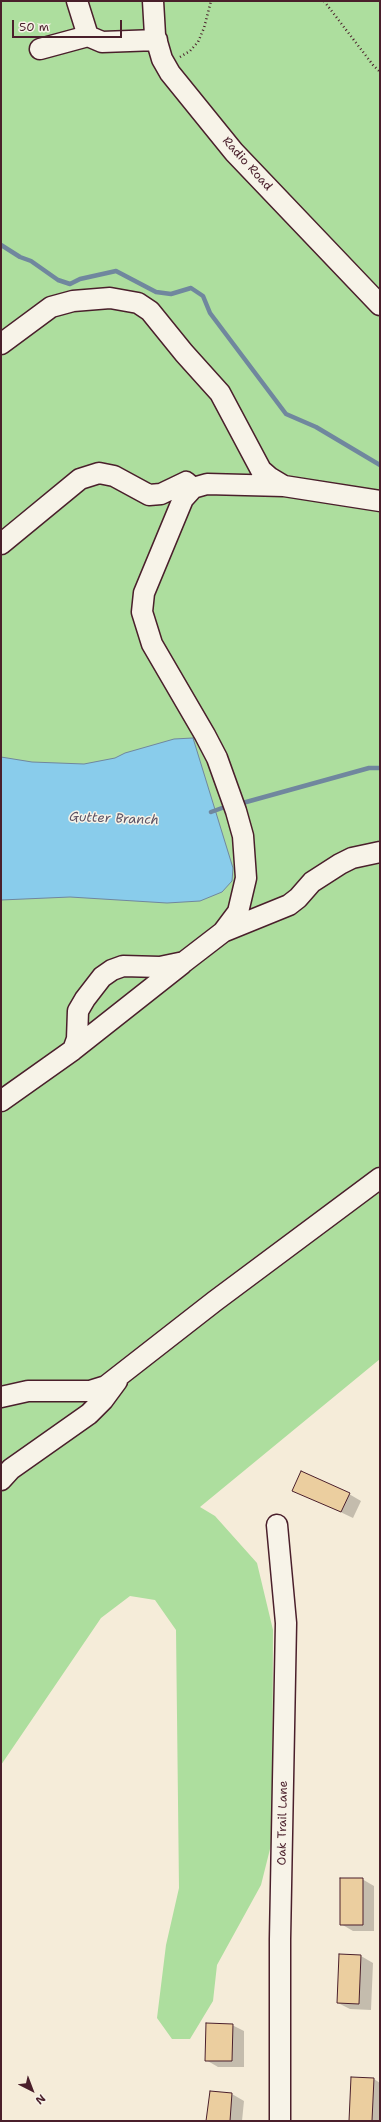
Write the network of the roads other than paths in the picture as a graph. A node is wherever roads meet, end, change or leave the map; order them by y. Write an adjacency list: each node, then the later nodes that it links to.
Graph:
1 (77, 1): 3 (street)
2 (153, 1): 4 (street, Radio Road)
3 (88, 36): 4 (street); 5 (street)
4 (157, 40): 6 (street, Radio Road)
5 (40, 49)
6 (380, 305)
7 (1, 344): 8 (street)
8 (284, 486): 9 (street); 10 (street)
9 (193, 488): 11 (street); 13 (street)
10 (380, 501)
11 (1, 544)
12 (380, 852): 13 (street)
13 (223, 932): 14 (street)
14 (184, 962): 15 (street); 15 (street)
15 (73, 1050): 16 (street)
16 (1, 1101)
17 (380, 1178): 18 (street)
18 (120, 1376): 19 (street); 20 (street)
19 (1, 1397)
20 (1, 1480)
21 (277, 1525): 22 (street, Oak Trail Lane)
22 (280, 2121)

